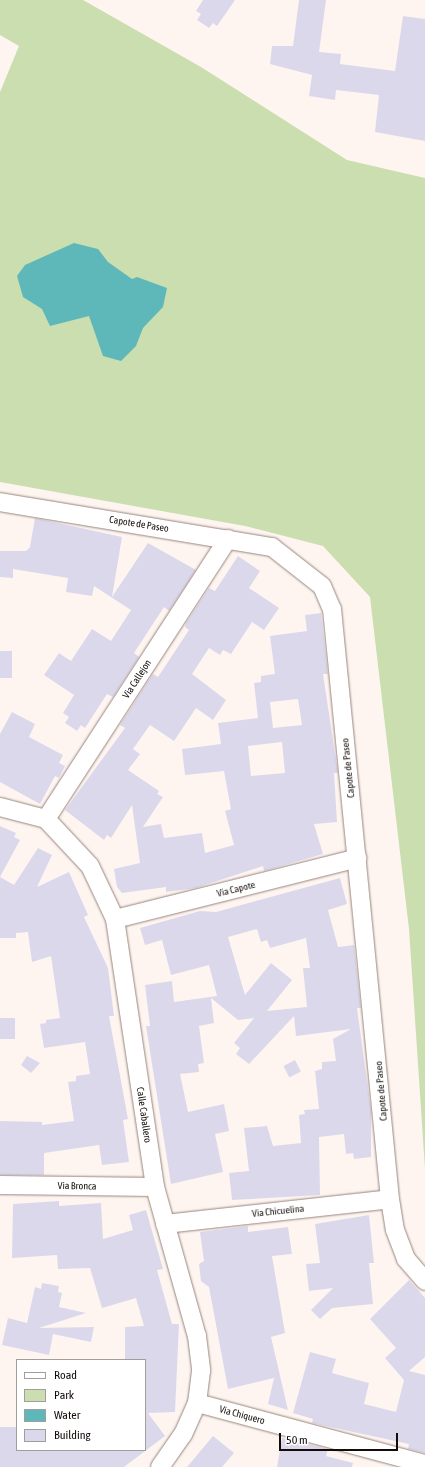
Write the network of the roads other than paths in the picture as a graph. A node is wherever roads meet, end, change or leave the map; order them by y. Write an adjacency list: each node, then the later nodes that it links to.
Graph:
1 (0, 502): 2 (street, Capote de Paseo)
2 (228, 539): 4 (street, Via Callejon); 5 (street, Capote de Paseo)
3 (0, 807): 4 (street)
4 (46, 819): 6 (street, Calle Caballero)
5 (357, 858): 6 (street, Via Capote); 9 (street, Capote de Paseo)
6 (115, 919): 8 (street, Calle Caballero)
7 (0, 1185): 8 (street, Via Bronca)
8 (155, 1187): 10 (street, Calle Caballero)
9 (390, 1199): 10 (street, Via Chicuelina); 11 (street, Capote de Paseo)
10 (165, 1224): 12 (street, Calle Caballero)
11 (425, 1281)
12 (197, 1403): 13 (street, Via Chiquero); 14 (street, Calle Caballero)
13 (425, 1464)
14 (160, 1467)

